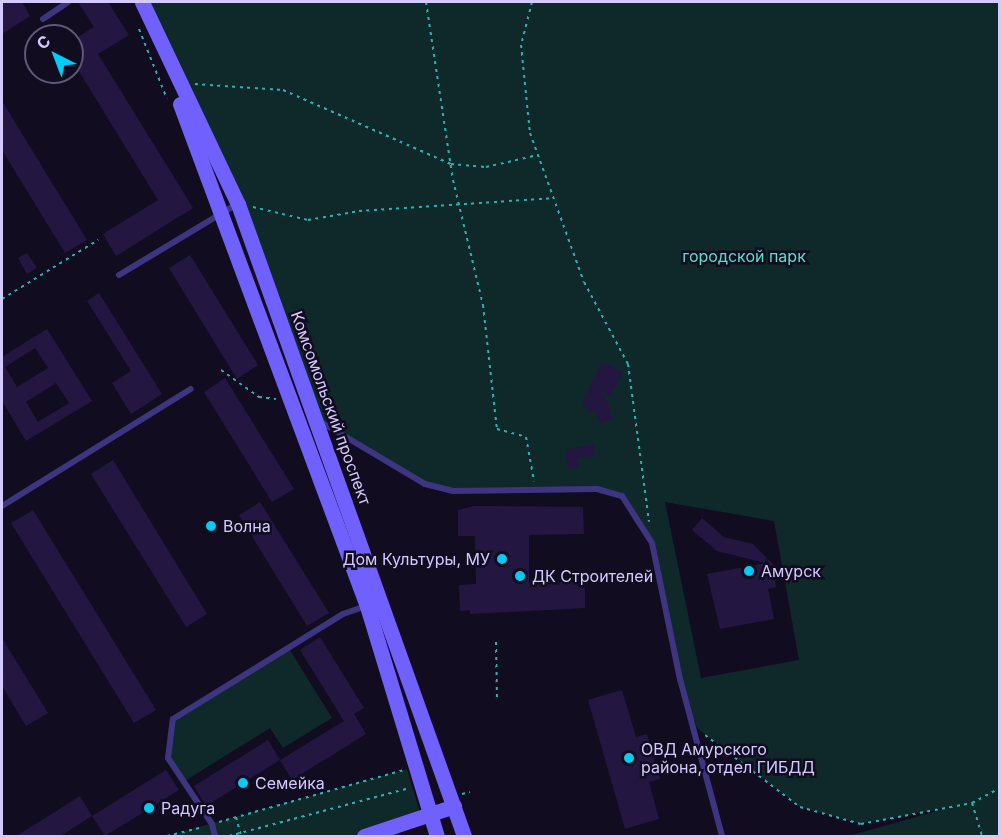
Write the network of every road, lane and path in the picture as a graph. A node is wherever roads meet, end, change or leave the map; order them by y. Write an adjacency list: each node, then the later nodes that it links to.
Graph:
1 (68, 2): 5 (lane)
2 (140, 2): 6 (street, Комсомольский проспект); 12 (street, Комсомольский проспект)
3 (426, 2): 8 (path)
4 (531, 2): 7 (path)
5 (43, 19)
6 (181, 83): 8 (path); 10 (street, Комсомольский проспект)
7 (538, 156): 8 (path); 9 (path)
8 (451, 164): 11 (path)
9 (553, 198): 11 (path); 22 (path)
10 (238, 204): 11 (path); 12 (lane); 19 (street, Комсомольский проспект)
11 (459, 204): 20 (path)
12 (223, 211): 14 (lane); 23 (street, Комсомольский проспект)
13 (98, 240): 15 (path)
14 (119, 275)
15 (2, 299)
16 (221, 370): 18 (path)
17 (191, 389): 21 (lane)
18 (281, 400)
19 (316, 419): 20 (lane); 31 (street, Комсомольский проспект)
20 (536, 489): 22 (lane)
21 (2, 506)
22 (652, 543): 42 (lane)
23 (367, 606): 32 (street, Комсомольский проспект); 34 (lane)
24 (496, 642): 25 (path)
25 (497, 701)
26 (697, 728): 30 (path)
27 (407, 769): 33 (path)
28 (412, 787): 35 (path)
29 (999, 788): 30 (path)
30 (972, 802): 43 (path)
31 (454, 806): 32 (street); 41 (street, Комсомольский проспект)
32 (430, 813): 39 (street); 40 (street, Комсомольский проспект)
33 (236, 817): 34 (path); 35 (path)
34 (212, 824): 36 (path); 37 (lane)
35 (241, 835): 38 (path)
36 (167, 837)
37 (215, 837)
38 (229, 837)
39 (364, 837)
40 (438, 837)
41 (464, 837)
42 (722, 837)
43 (982, 837)

